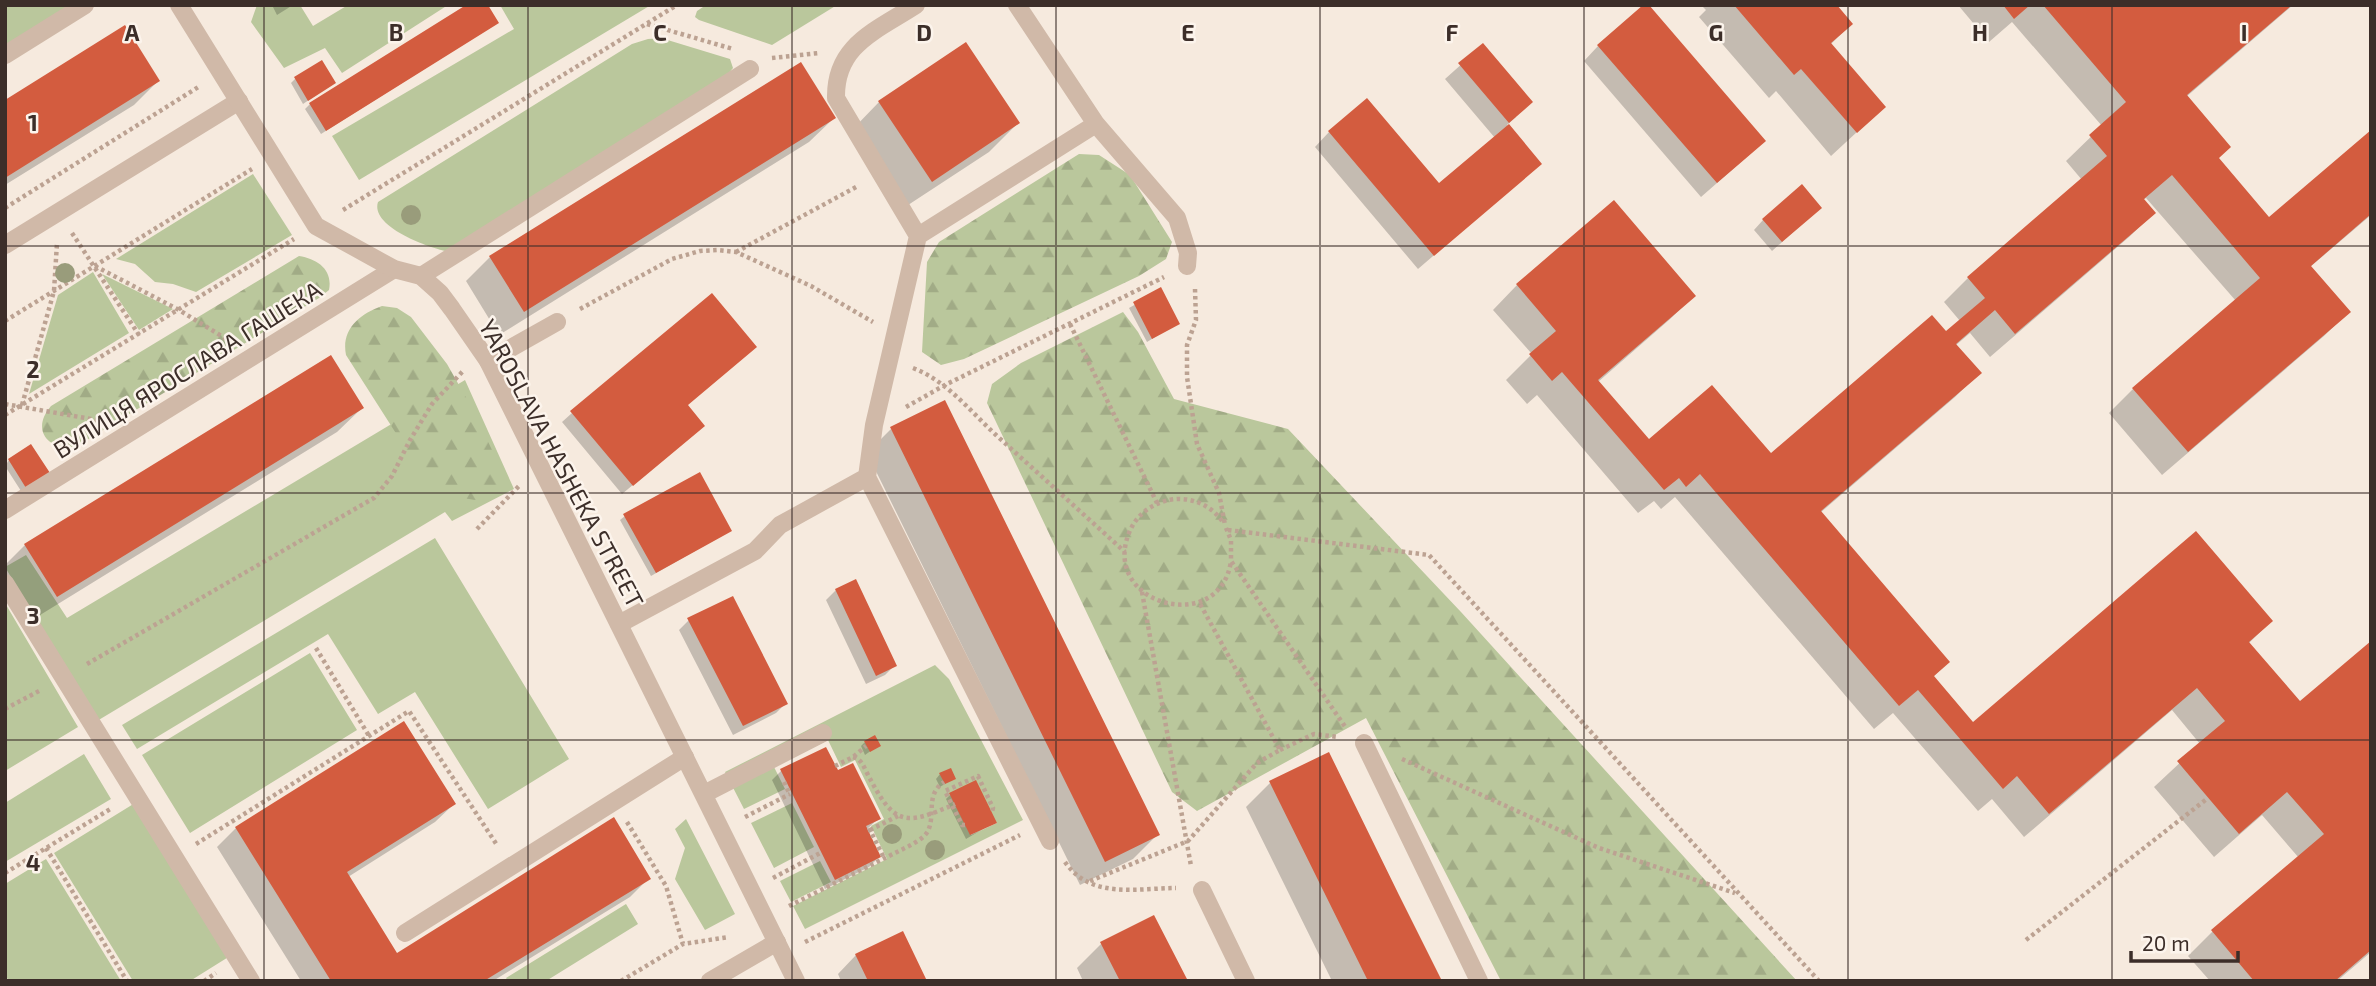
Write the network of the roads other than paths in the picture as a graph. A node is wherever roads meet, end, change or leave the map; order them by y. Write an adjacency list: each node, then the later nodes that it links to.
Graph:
1 (85, 5): 5 (street)
2 (179, 5): 7 (street)
3 (916, 5): 9 (street)
4 (1017, 5): 8 (street)
5 (5, 55)
6 (750, 69): 13 (street)
7 (239, 101): 10 (street); 12 (street)
8 (1096, 124): 9 (street); 11 (street)
9 (918, 236): 16 (street)
10 (5, 246)
11 (1187, 265)
12 (394, 269): 13 (street); 17 (street, ВУЛИЦЯ ЯРОСЛАВА ГАШЕКА)
13 (421, 275): 15 (street, YAROSLAVA HASHEKA STREET)
14 (557, 322): 15 (street)
15 (488, 361): 19 (street, YAROSLAVA HASHEKA STREET)
16 (867, 477): 19 (street); 24 (street)
17 (5, 510)
18 (5, 583): 28 (street)
19 (619, 624): 22 (street, YAROSLAVA HASHEKA STREET)
20 (822, 733): 23 (street)
21 (1359, 740): 32 (street)
22 (685, 757): 23 (street, YAROSLAVA HASHEKA STREET); 26 (street)
23 (704, 794): 27 (street, YAROSLAVA HASHEKA STREET)
24 (1050, 841)
25 (1198, 889): 31 (street)
26 (405, 933)
27 (777, 942): 29 (street); 30 (street, YAROSLAVA HASHEKA STREET)
28 (251, 981)
29 (710, 981)
30 (796, 981)
31 (1246, 981)
32 (1479, 981)

